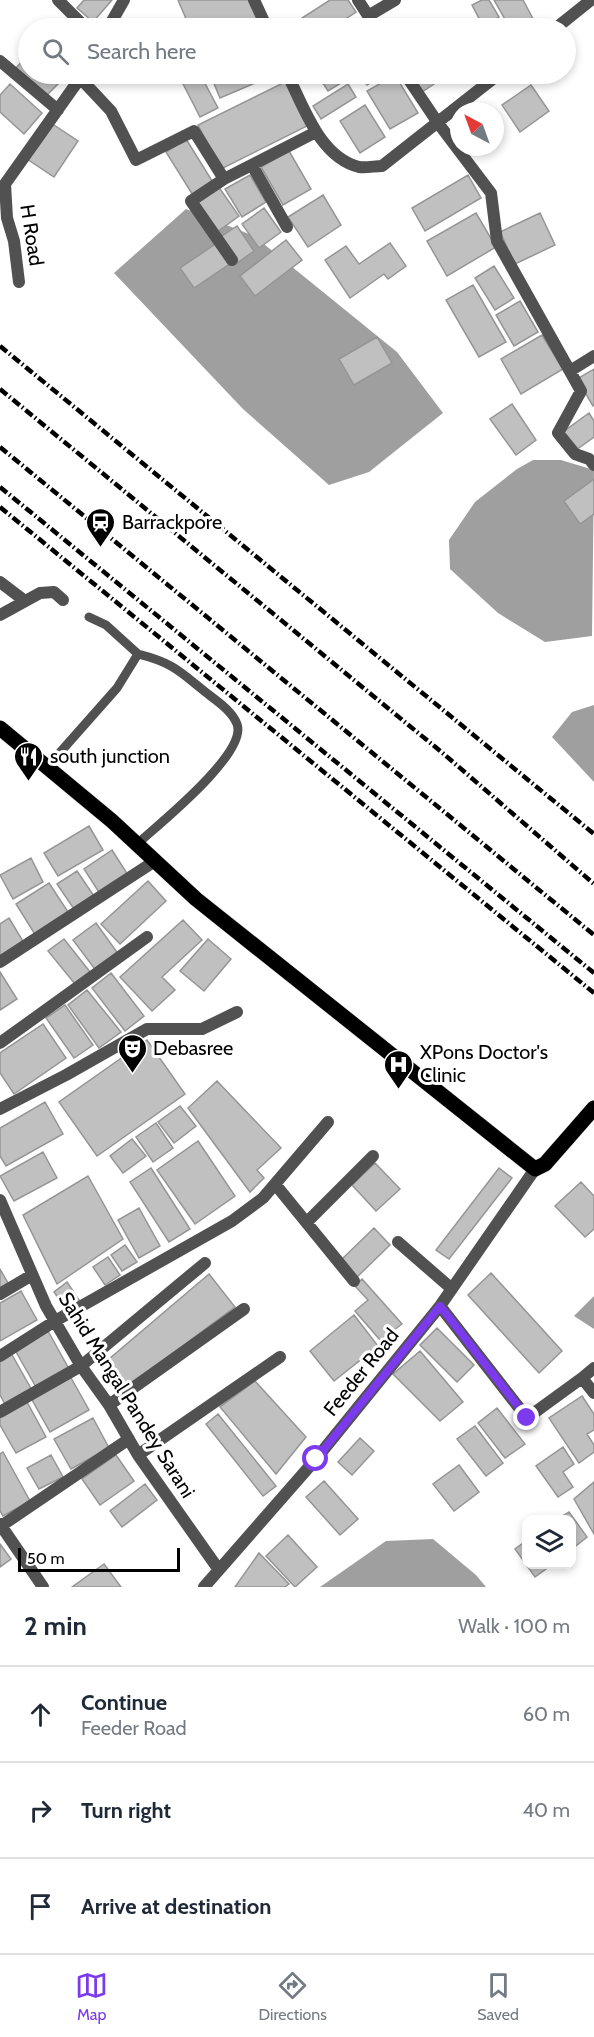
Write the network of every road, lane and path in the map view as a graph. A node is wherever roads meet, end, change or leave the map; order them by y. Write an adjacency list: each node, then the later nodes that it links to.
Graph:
1 (58, 0): 8 (street)
2 (124, 0): 9 (street)
3 (254, 0): 10 (street)
4 (357, 0): 7 (street)
5 (395, 0): 7 (street)
6 (591, 0): 11 (street)
7 (368, 16)
8 (76, 18)
9 (114, 18)
10 (262, 18)
11 (568, 18)
12 (0, 61): 13 (street)
13 (18, 76)
14 (27, 84): 20 (street)
15 (76, 84): 20 (street, H Road)
16 (89, 84): 24 (street)
17 (292, 84): 22 (street)
18 (412, 84): 21 (street)
19 (487, 84): 21 (street)
20 (58, 110): 25 (street, H Road)
21 (438, 123): 22 (street); 31 (street)
22 (316, 132): 23 (street)
23 (252, 165): 24 (street); 27 (street)
24 (224, 179): 28 (street)
25 (3, 182): 26 (street, H Road)
26 (4, 215): 29 (street, H Road)
27 (287, 227)
28 (231, 260)
29 (19, 282)
30 (594, 356): 31 (street)
31 (570, 371): 32 (street)
32 (594, 465)
33 (0, 582): 35 (street)
34 (63, 600): 35 (street)
35 (25, 601): 36 (street)
36 (0, 615)
37 (89, 617): 38 (lane)
38 (138, 654): 40 (lane); 41 (lane)
39 (0, 728): 40 (main road)
40 (48, 766): 41 (main road)
41 (137, 844): 42 (main road)
42 (155, 861): 44 (street); 51 (main road)
43 (147, 937): 46 (street)
44 (0, 962)
45 (237, 1012): 48 (street)
46 (0, 1043)
47 (594, 1108): 51 (main road)
48 (0, 1109)
49 (328, 1122): 52 (street)
50 (373, 1156): 54 (street)
51 (535, 1169): 59 (street, Feeder Road)
52 (275, 1184): 54 (street); 63 (street)
53 (0, 1200): 57 (street, Sahid Mangal Pandey Sarani)
54 (307, 1222): 58 (street)
55 (398, 1242): 59 (street)
56 (205, 1263): 66 (street)
57 (32, 1275): 60 (street); 63 (street, Sahid Mangal Pandey Sarani)
58 (354, 1281)
59 (452, 1289): 61 (street, Feeder Road)
60 (0, 1294)
61 (440, 1306): 68 (street); 75 (street, Feeder Road)
62 (244, 1309): 70 (street)
63 (55, 1321): 64 (street); 66 (street, Sahid Mangal Pandey Sarani)
64 (0, 1356)
65 (280, 1357): 73 (street)
66 (81, 1366): 70 (street, Sahid Mangal Pandey Sarani); 71 (street)
67 (594, 1368): 68 (street)
68 (582, 1378): 69 (street)
69 (594, 1393)
70 (109, 1405): 72 (street, Sahid Mangal Pandey Sarani)
71 (0, 1412)
72 (129, 1438): 73 (street, Sahid Mangal Pandey Sarani); 74 (street)
73 (138, 1455): 75 (street, Sahid Mangal Pandey Sarani)
74 (1, 1525): 76 (street)
75 (219, 1570): 77 (street, Feeder Road)
76 (44, 1587)
77 (204, 1587)

